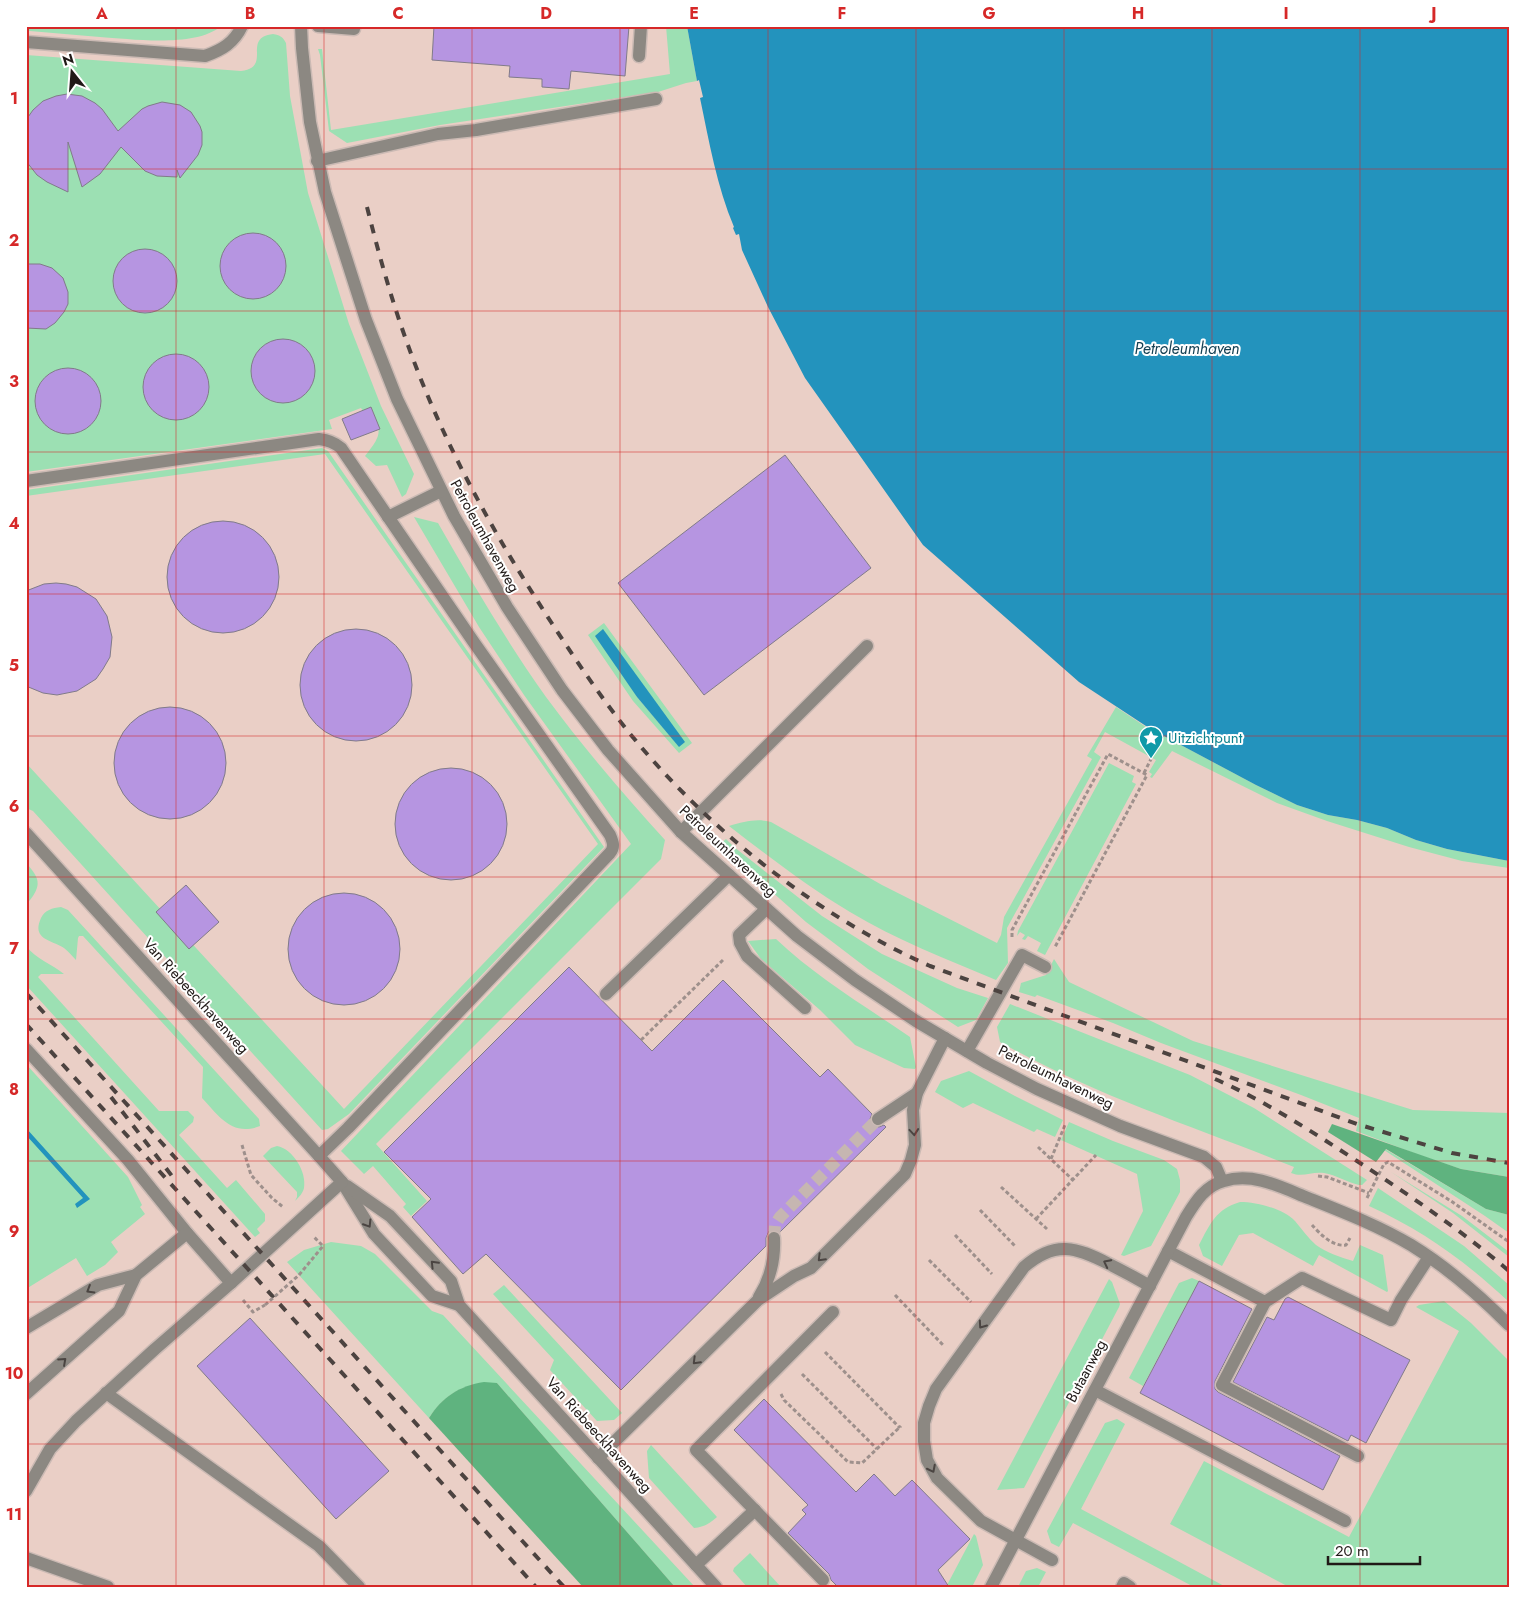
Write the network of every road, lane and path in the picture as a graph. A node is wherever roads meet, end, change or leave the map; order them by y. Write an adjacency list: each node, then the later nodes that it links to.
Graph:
1 (242, 26): 6 (street)
2 (301, 26): 9 (street, Petroleumhavenweg)
3 (318, 26): 4 (street)
4 (354, 26)
5 (641, 26): 7 (street)
6 (26, 42)
7 (639, 56)
8 (656, 99): 9 (street)
9 (317, 161): 11 (street, Petroleumhavenweg)
10 (26, 481): 12 (street)
11 (440, 491): 12 (street); 16 (street, Petroleumhavenweg)
12 (388, 517): 35 (street)
13 (867, 646): 16 (street)
14 (1151, 759): 15 (path)
15 (1144, 773): 21 (path); 22 (path)
16 (681, 832): 18 (street, Petroleumhavenweg)
17 (26, 833): 35 (street, Van Riebeeckhavenweg)
18 (729, 875): 19 (street, Petroleumhavenweg); 23 (street)
19 (766, 909): 20 (street); 25 (street, Petroleumhavenweg)
20 (740, 943): 24 (street); 26 (path)
21 (1022, 955): 22 (street); 28 (street)
22 (1045, 967)
23 (606, 994)
24 (805, 1008)
25 (945, 1038): 28 (street, Petroleumhavenweg); 29 (street)
26 (642, 1040)
27 (26, 1049): 45 (street)
28 (967, 1050): 30 (street, Petroleumhavenweg)
29 (917, 1093): 31 (street); 60 (street, one-way to 60)
30 (1073, 1106): 36 (path); 38 (street, Petroleumhavenweg)
31 (878, 1119)
32 (242, 1145): 44 (path)
33 (1038, 1146): 36 (path)
34 (1096, 1155): 37 (path)
35 (319, 1156): 39 (street, Van Riebeeckhavenweg)
36 (1051, 1159): 37 (path)
37 (1073, 1180): 43 (path)
38 (1222, 1181): 50 (street, Butaanweg); 51 (street)
39 (342, 1182): 44 (street); 62 (street, Van Riebeeckhavenweg, one-way to 39); 62 (street, Van Riebeeckhavenweg, one-way to 62)
40 (1001, 1187): 43 (path)
41 (1369, 1193): 48 (path)
42 (980, 1210): 53 (path)
43 (1036, 1219): 49 (path)
44 (300, 1220): 55 (street); 59 (path, bridge)
45 (188, 1233): 54 (street); 55 (street)
46 (955, 1235): 57 (path)
47 (774, 1238): 60 (street)
48 (1509, 1242)
49 (1058, 1249): 53 (street); 56 (street, one-way to 49)
50 (1168, 1251): 56 (street, Butaanweg); 61 (street)
51 (1428, 1257): 61 (street); 65 (street)
52 (929, 1260): 64 (path)
53 (1030, 1261): 57 (street)
54 (136, 1275): 66 (street, one-way to 66); 74 (street, one-way to 54)
55 (231, 1283): 73 (street)
56 (1150, 1286): 72 (street, Butaanweg)
57 (1007, 1290): 64 (street)
58 (895, 1294): 68 (path)
59 (239, 1296)
60 (758, 1300): 80 (street, one-way to 80)
61 (1265, 1302): 79 (street)
62 (459, 1305): 80 (street, Van Riebeeckhavenweg)
63 (833, 1312): 82 (street)
64 (987, 1319): 68 (street, one-way to 68)
65 (1509, 1324)
66 (26, 1328)
67 (819, 1357): 77 (path)
68 (957, 1360): 76 (street)
69 (808, 1368): 70 (path)
70 (802, 1374): 71 (path); 78 (path)
71 (795, 1380)
72 (1095, 1390): 83 (street); 84 (street, Butaanweg)
73 (106, 1392): 81 (street); 90 (street)
74 (26, 1394)
75 (781, 1394): 78 (path)
76 (924, 1423): 77 (path); 84 (street, one-way to 84)
77 (900, 1428): 78 (path)
78 (877, 1449)
79 (1358, 1456)
80 (598, 1458): 87 (street, Van Riebeeckhavenweg)
81 (26, 1490)
82 (755, 1510): 87 (street); 88 (street)
83 (1345, 1521)
84 (1016, 1540): 86 (street); 92 (street, Butaanweg)
85 (26, 1558): 89 (street)
86 (1052, 1560)
87 (696, 1565): 91 (street, Van Riebeeckhavenweg)
88 (823, 1580)
89 (108, 1587)
90 (359, 1587)
91 (716, 1587)
92 (991, 1587)
93 (1122, 1587): 94 (street)
94 (1130, 1587)

